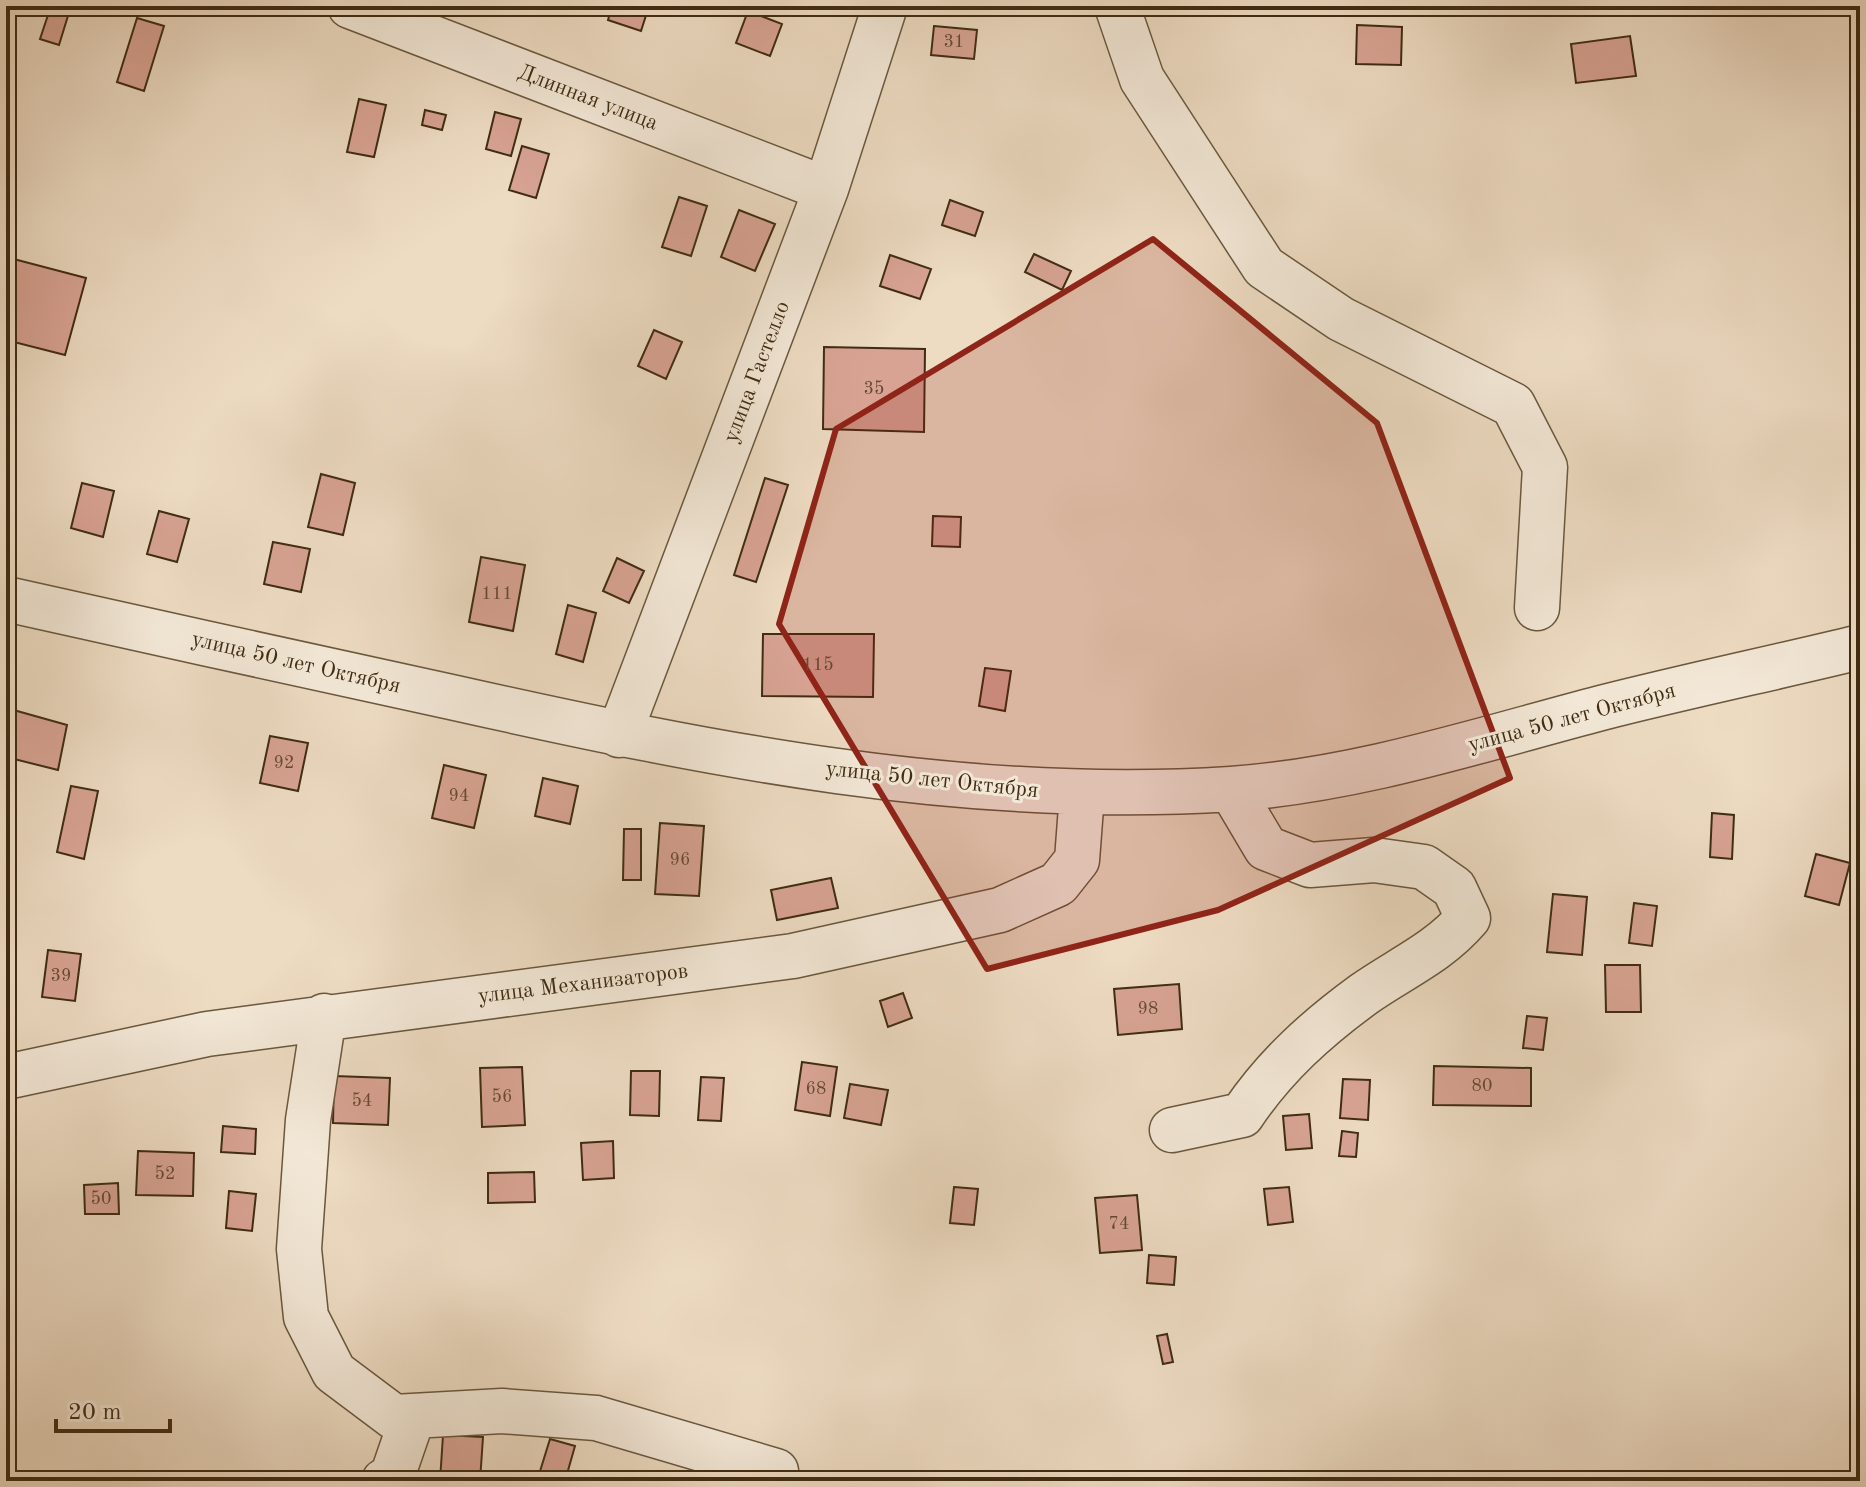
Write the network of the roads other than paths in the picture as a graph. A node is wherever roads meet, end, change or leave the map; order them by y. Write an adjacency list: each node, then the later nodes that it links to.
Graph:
1 (350, 6): 4 (street, Длинная улица)
2 (885, 6): 4 (street, улица Гастелло)
3 (1117, 6): 6 (street)
4 (826, 189): 8 (street, улица Гастелло)
5 (6, 599): 8 (street, улица 50 лет Октября)
6 (1537, 608)
7 (1860, 647): 9 (street, улица 50 лет Октября)
8 (619, 735): 10 (street, улица 50 лет Октября)
9 (1231, 789): 10 (street, улица 50 лет Октября); 13 (street)
10 (1082, 794): 11 (street, улица Механизаторов)
11 (324, 1016): 12 (street, улица Механизаторов); 14 (street)
12 (6, 1077)
13 (1172, 1130)
14 (413, 1416): 15 (street); 16 (street)
15 (776, 1471)
16 (384, 1481)

